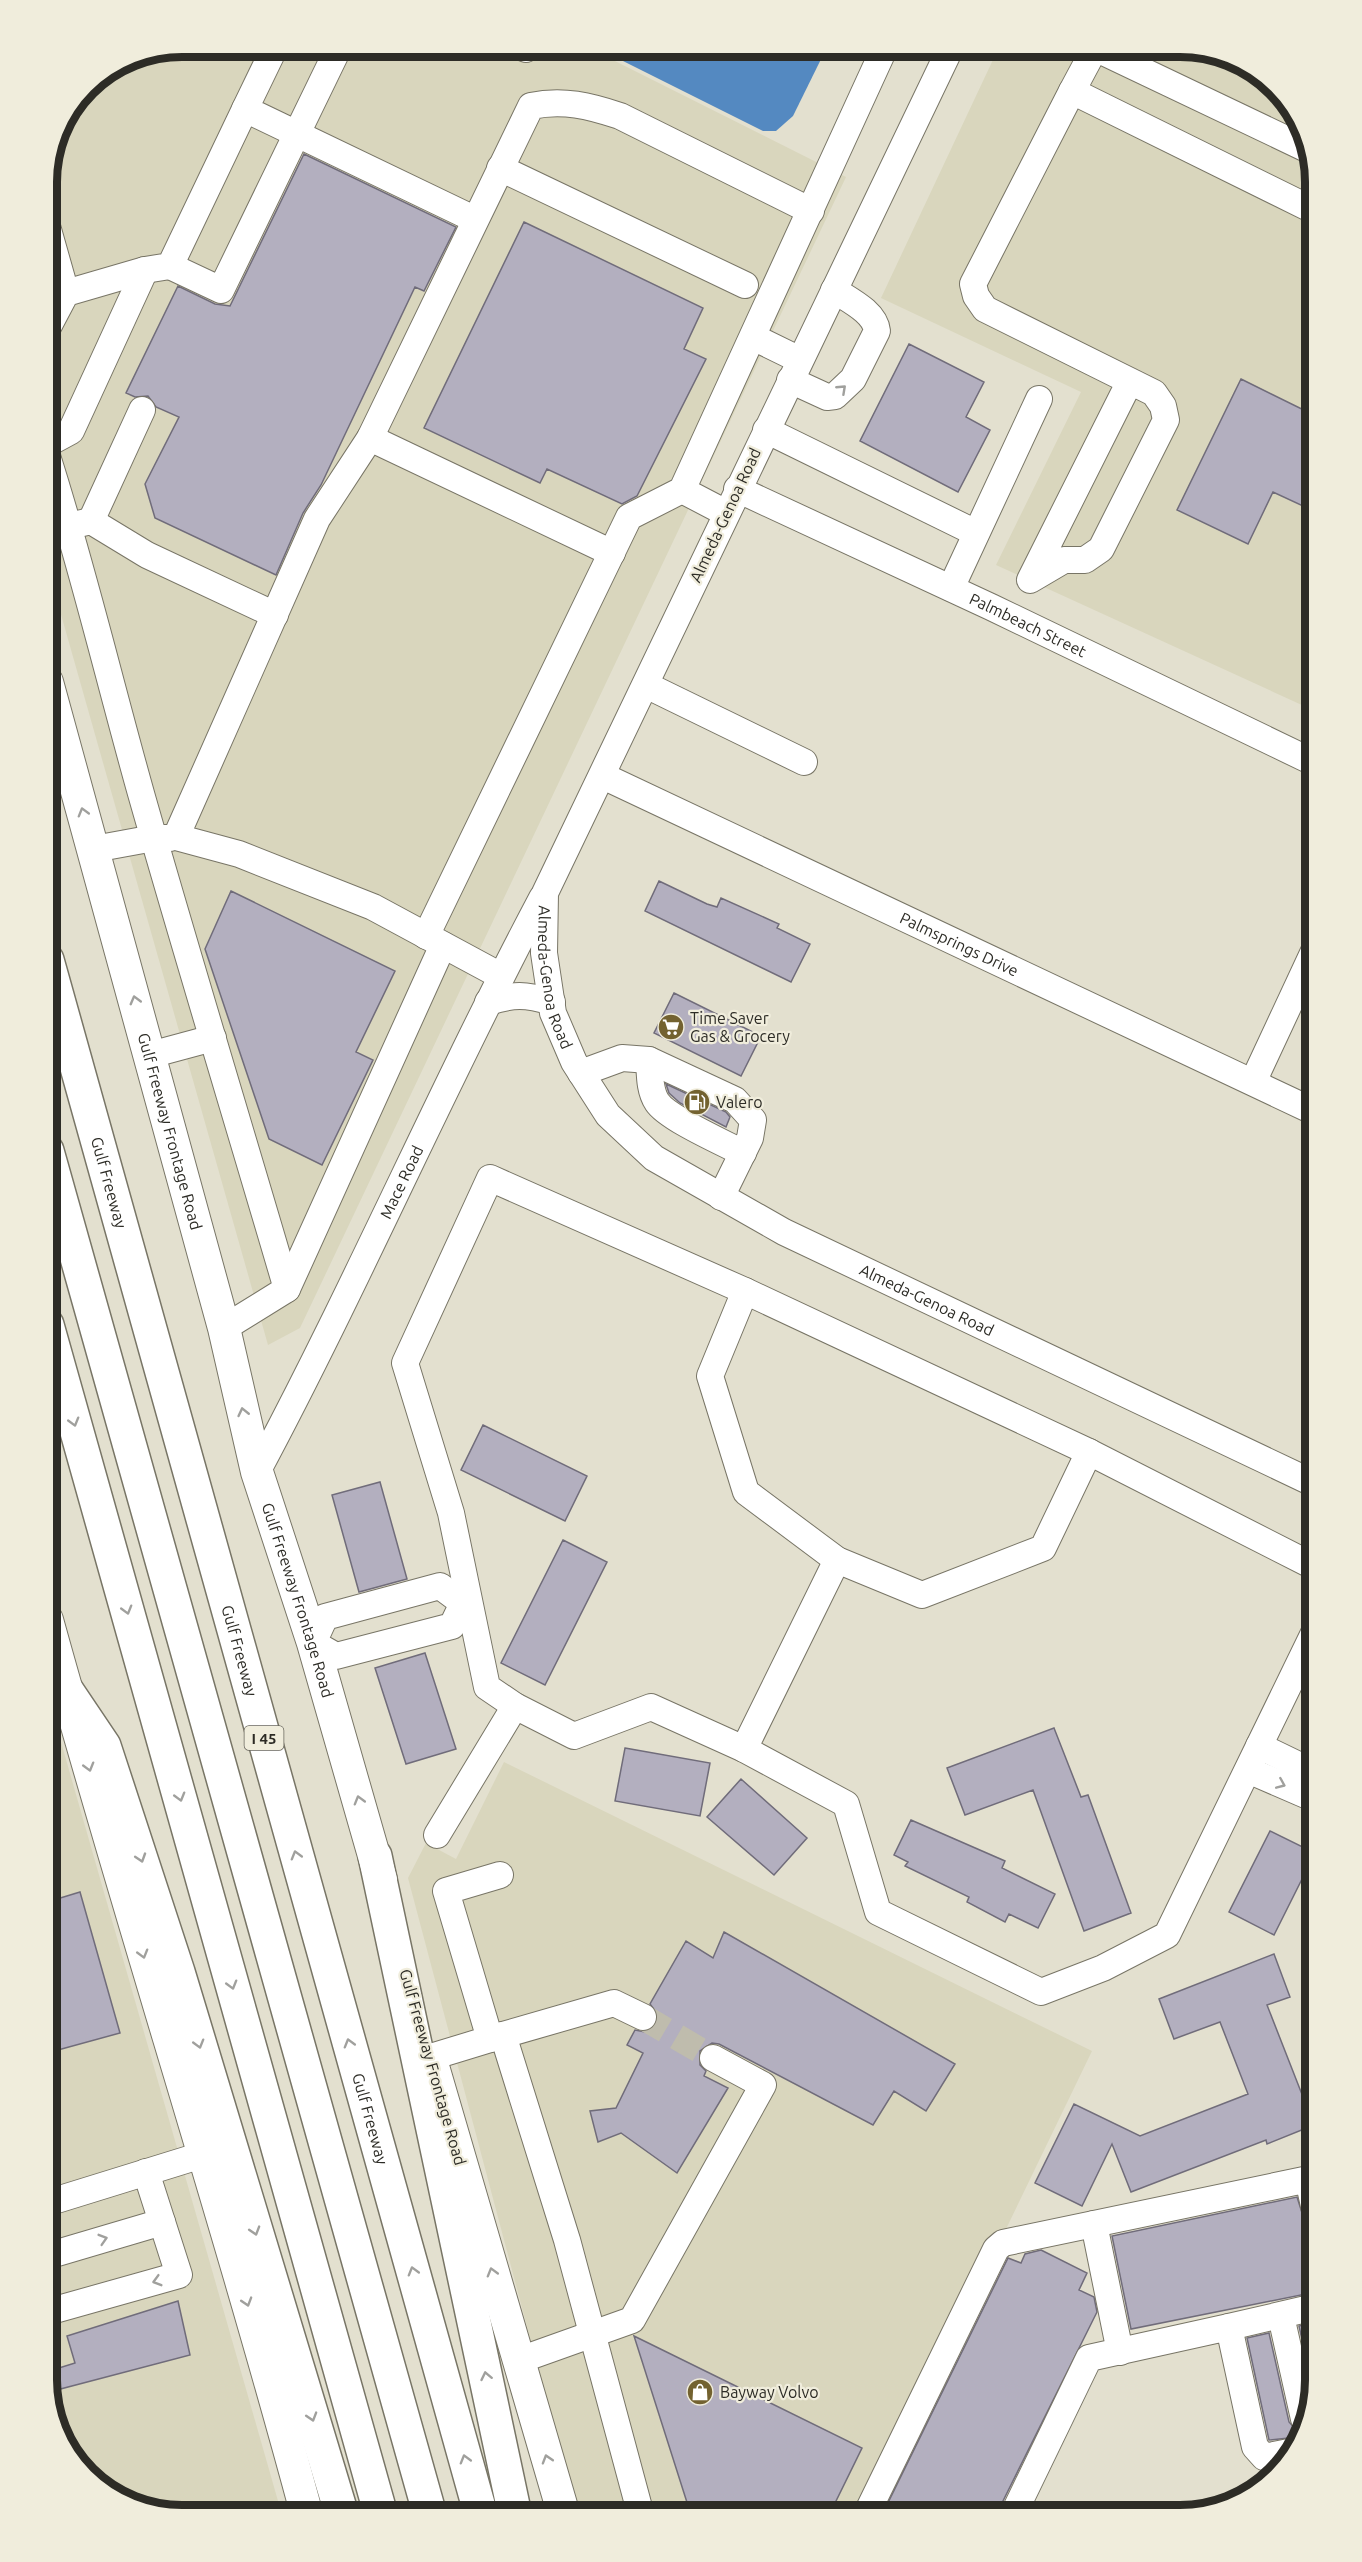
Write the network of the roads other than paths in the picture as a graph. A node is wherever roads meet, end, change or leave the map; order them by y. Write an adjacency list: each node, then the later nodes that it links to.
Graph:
1 (270, 57): 8 (street)
2 (334, 57): 9 (street)
3 (880, 57): 13 (street)
4 (939, 57): 18 (street, Almeda-Genoa Road)
5 (1090, 57): 7 (street)
6 (1114, 57): 10 (street)
7 (1072, 91): 12 (street); 22 (street)
8 (245, 109): 9 (street); 15 (street)
9 (297, 134): 14 (street); 15 (street)
10 (1299, 145)
11 (500, 168): 13 (street); 14 (street); 17 (street)
12 (1305, 206)
13 (811, 211): 20 (street)
14 (474, 219): 26 (street)
15 (170, 266): 16 (street)
16 (146, 270): 19 (street); 27 (street)
17 (745, 285)
18 (834, 290): 21 (street, Almeda-Genoa Road); 21 (street, one-way to 18)
19 (57, 296)
20 (753, 337): 21 (street); 30 (street)
21 (795, 370): 25 (street, Almeda-Genoa Road)
22 (1130, 381): 35 (street); 35 (street)
23 (1039, 399): 33 (street)
24 (142, 410): 32 (street)
25 (766, 430): 29 (street, Almeda-Genoa Road); 33 (street)
26 (370, 438): 34 (street); 37 (street)
27 (57, 439)
28 (57, 488): 32 (street)
29 (738, 489): 31 (street, Almeda-Genoa Road); 36 (street, Palmbeach Street)
30 (682, 490): 31 (street); 34 (street)
31 (726, 513): 39 (street, Almeda-Genoa Road)
32 (69, 526): 37 (street); 44 (street)
33 (976, 533): 36 (street)
34 (612, 553): 47 (street)
35 (1030, 580): 38 (street)
36 (951, 588): 38 (street, Palmbeach Street)
37 (275, 615): 44 (street)
38 (1009, 616): 41 (street, Palmbeach Street)
39 (646, 685): 42 (street); 43 (street, Almeda-Genoa Road)
40 (57, 718): 45 (main road, Gulf Freeway Frontage Road, one-way to 40)
41 (1305, 758)
42 (804, 762)
43 (603, 776): 46 (street, Almeda-Genoa Road); 57 (street, Palmsprings Drive)
44 (165, 838): 45 (street); 47 (street); 53 (street)
45 (94, 849): 54 (main road, Gulf Freeway Frontage Road, one-way to 45)
46 (545, 893): 49 (street, Mace Road); 52 (street, Almeda-Genoa Road)
47 (435, 940): 49 (street); 62 (street)
48 (1305, 971): 57 (street)
49 (501, 976): 51 (street, Mace Road)
50 (57, 996): 109 (highway, Gulf Freeway / I 45, one-way to 50)
51 (488, 1002): 52 (street); 67 (street, Mace Road)
52 (552, 1002): 56 (street, Almeda-Genoa Road)
53 (213, 1038): 54 (street); 62 (street)
54 (150, 1055): 64 (main road, Gulf Freeway Frontage Road)
55 (649, 1060): 56 (street); 59 (street); 59 (street)
56 (581, 1074): 61 (street, Almeda-Genoa Road)
57 (1253, 1082): 58 (street, Palmsprings Drive)
58 (1305, 1107)
59 (742, 1153): 61 (street)
60 (57, 1187): 108 (highway)
61 (721, 1197): 68 (street, Almeda-Genoa Road)
62 (287, 1289): 64 (street)
63 (745, 1291): 66 (street); 69 (street); 71 (street)
64 (224, 1328): 67 (main road, Gulf Freeway Frontage Road, one-way to 64)
65 (57, 1361): 107 (highway, one-way to 107)
66 (1089, 1452): 69 (street); 70 (street)
67 (257, 1472): 72 (main road, Gulf Freeway Frontage Road)
68 (1305, 1479)
69 (837, 1560): 78 (street)
70 (1305, 1561)
71 (466, 1602): 72 (street); 72 (street); 76 (street)
72 (313, 1643): 83 (main road, Gulf Freeway Frontage Road, one-way to 72)
73 (1305, 1653): 77 (street)
74 (57, 1656): 75 (main road)
75 (67, 1691): 89 (main road, one-way to 89); 106 (highway, one-way to 106)
76 (515, 1706): 78 (street); 82 (street)
77 (1259, 1746): 79 (street); 80 (street)
78 (744, 1749): 80 (street)
79 (1305, 1768)
80 (1248, 1770): 81 (street, one-way to 81)
81 (1305, 1794)
82 (437, 1835)
83 (375, 1856): 87 (main road, Gulf Freeway Frontage Road); 110 (highway, one-way to 83)
84 (500, 1875): 86 (street)
85 (643, 2017): 86 (street)
86 (497, 2037): 87 (street); 100 (street)
87 (431, 2057): 102 (main road, Gulf Freeway Frontage Road, one-way to 87)
88 (713, 2058): 100 (street)
89 (202, 2155): 90 (street); 105 (main road, one-way to 105)
90 (146, 2172): 92 (street); 93 (street)
91 (1305, 2181): 94 (street)
92 (57, 2200)
93 (162, 2222): 95 (street, one-way to 93); 96 (street, one-way to 96)
94 (1094, 2224): 101 (street); 113 (street)
95 (57, 2253)
96 (57, 2309)
97 (1305, 2310): 98 (street)
98 (1281, 2316): 99 (street); 103 (street)
99 (1229, 2327): 101 (street); 104 (street)
100 (592, 2336): 102 (street); 112 (street)
101 (1120, 2352): 114 (street)
102 (517, 2361): 111 (main road, Gulf Freeway Frontage Road, one-way to 102)
103 (1302, 2409)
104 (1281, 2454)
105 (304, 2505)
106 (339, 2505)
107 (378, 2505)
108 (427, 2505)
109 (478, 2505)
110 (513, 2505)
111 (561, 2505)
112 (637, 2505)
113 (871, 2505)
114 (1018, 2505)

